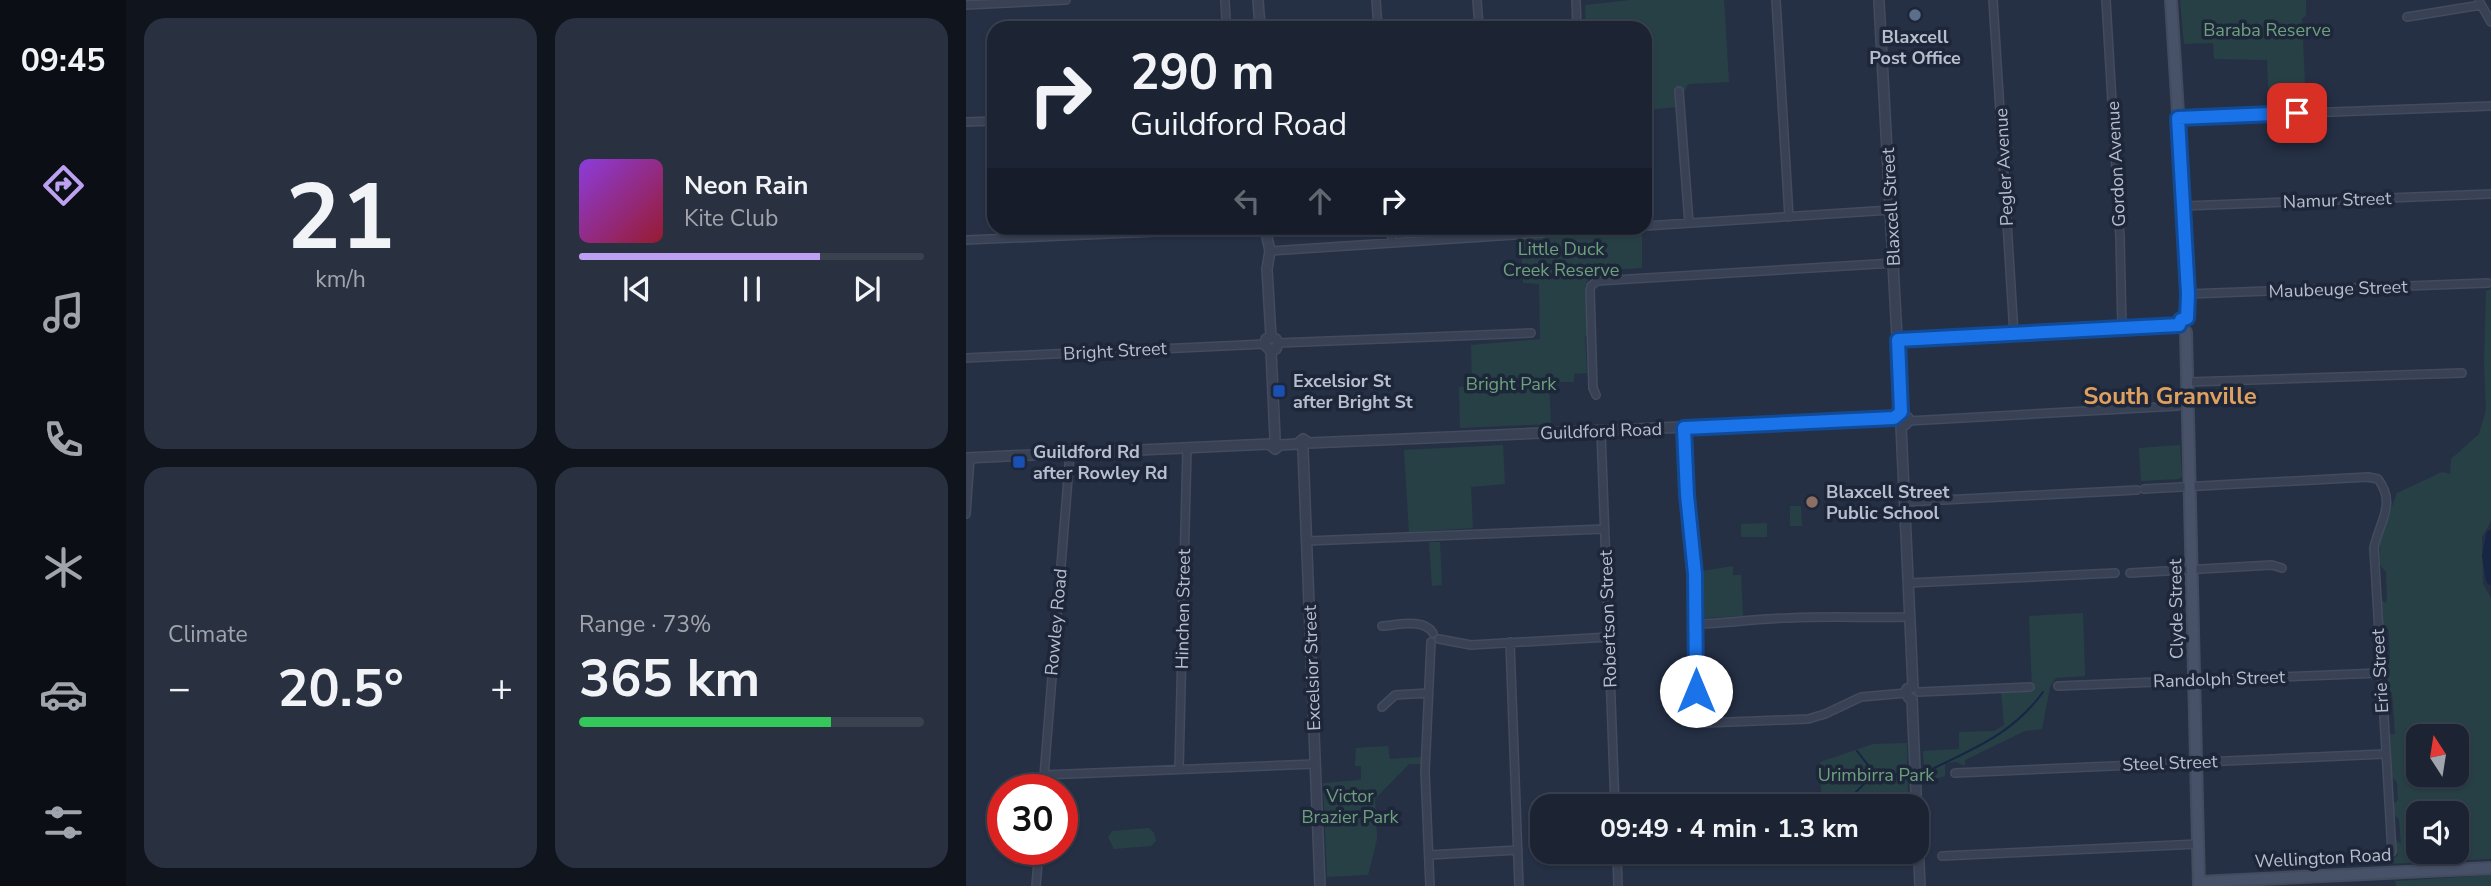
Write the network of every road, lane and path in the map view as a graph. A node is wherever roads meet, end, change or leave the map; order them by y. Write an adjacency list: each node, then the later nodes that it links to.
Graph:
1 (1066, 0): 13 (street)
2 (1225, 0): 15 (street)
3 (1258, 0): 16 (street)
4 (1376, 0): 17 (street)
5 (1477, 0): 18 (street)
6 (1576, 0): 19 (street)
7 (1776, 0): 29 (street)
8 (1993, 0): 46 (street, Pegler Avenue)
9 (2106, 0): 44 (street, Gordon Avenue)
10 (2171, 0): 23 (main road, Clyde Street)
11 (1880, 1): 28 (street, Blaxcell Street)
12 (2480, 2): 14 (street); 20 (street)
13 (966, 5)
14 (2407, 17)
15 (1226, 21)
16 (1259, 21)
17 (1378, 21)
18 (1478, 21)
19 (1577, 21)
20 (2491, 22)
21 (1679, 90): 30 (street)
22 (2491, 106): 23 (street)
23 (2178, 118): 27 (main road, Clyde Street)
24 (987, 121): 25 (street)
25 (966, 122)
26 (2491, 194): 27 (street, Namur Street)
27 (2184, 206): 42 (main road, Clyde Street)
28 (1891, 210): 29 (street); 40 (street, Blaxcell Street)
29 (1789, 217): 30 (street)
30 (1689, 223): 31 (street)
31 (1652, 226)
32 (1085, 235): 37 (street)
33 (1267, 235): 39 (street)
34 (1392, 235): 38 (street)
35 (1509, 235): 36 (street)
36 (1493, 236): 38 (street)
37 (966, 240)
38 (1392, 242): 39 (street)
39 (1270, 251): 48 (street)
40 (1894, 263): 47 (street, Blaxcell Street); 52 (street)
41 (2488, 283): 42 (street, Maubeuge Street)
42 (2188, 294): 43 (main road, Clyde Street)
43 (2184, 325): 44 (street); 51 (main road, Clyde Street)
44 (2122, 328): 46 (street)
45 (1531, 333): 48 (street, Bright Street)
46 (2014, 334): 47 (street)
47 (1898, 340): 54 (street, Blaxcell Street)
48 (1271, 344): 49 (street, Bright Street); 58 (street)
49 (966, 358)
50 (2462, 373): 51 (street)
51 (2189, 382): 63 (main road, Clyde Street)
52 (1596, 394)
53 (2178, 406): 55 (street)
54 (1898, 415): 55 (street); 56 (street, Guildford Road)
55 (1905, 424): 64 (street)
56 (1684, 428): 57 (street, Guildford Road); 74 (street)
57 (1601, 431): 59 (street, Guildford Road); 66 (street, Robertson Street)
58 (1275, 442): 59 (street, Guildford Road); 60 (street, Guildford Road)
59 (1303, 446): 67 (street, Excelsior Street)
60 (1187, 449): 61 (street, Guildford Road); 89 (street, Hinchen Street)
61 (1070, 454): 62 (street, Guildford Road); 91 (street, Rowley Road)
62 (968, 458): 65 (street)
63 (2191, 486): 64 (street); 69 (main road, Clyde Street); 79 (street, Erie Street)
64 (1905, 502): 72 (street)
65 (966, 514)
66 (1604, 529): 67 (street); 77 (street, Robertson Street)
67 (1307, 541): 88 (street, Excelsior Street)
68 (2282, 568): 69 (street)
69 (2192, 569): 71 (street); 80 (main road, Clyde Street)
70 (2115, 573): 72 (street)
71 (2130, 573)
72 (1908, 583): 73 (street)
73 (1909, 617): 74 (street); 83 (street)
74 (1695, 624): 83 (street)
75 (1382, 626): 76 (street)
76 (1434, 638): 78 (street); 84 (street)
77 (1609, 638): 78 (street); 93 (street, Robertson Street)
78 (1510, 642): 96 (street)
79 (2381, 673): 80 (street, Randolph Street); 86 (street, Erie Street)
80 (2195, 680): 81 (street, Randolph Street); 87 (main road, Clyde Street)
81 (2058, 686)
82 (2030, 687): 83 (street)
83 (1912, 693): 94 (street)
84 (1428, 694): 85 (street); 98 (street)
85 (1382, 706)
86 (2385, 754): 87 (street, Steel Street); 97 (street, Erie Street)
87 (2197, 762): 90 (street, Steel Street); 95 (main road, Clyde Street)
88 (1315, 764): 89 (street); 106 (street, Excelsior Street)
89 (1179, 769): 92 (street)
90 (1955, 773)
91 (1044, 774)
92 (1066, 774)
93 (1615, 794)
94 (1916, 794)
95 (2198, 844): 99 (street); 104 (main road, Clyde Street)
96 (1518, 850): 98 (street); 108 (street)
97 (2392, 852)
98 (1429, 855): 107 (street)
99 (1942, 856)
100 (1617, 864): 109 (street)
101 (1919, 864): 110 (street)
102 (1038, 865): 105 (street)
103 (2491, 868): 104 (main road, Wellington Road)
104 (2199, 884)
105 (1036, 886)
106 (1320, 886)
107 (1430, 886)
108 (1519, 886)
109 (1618, 886)
110 (1920, 886)

